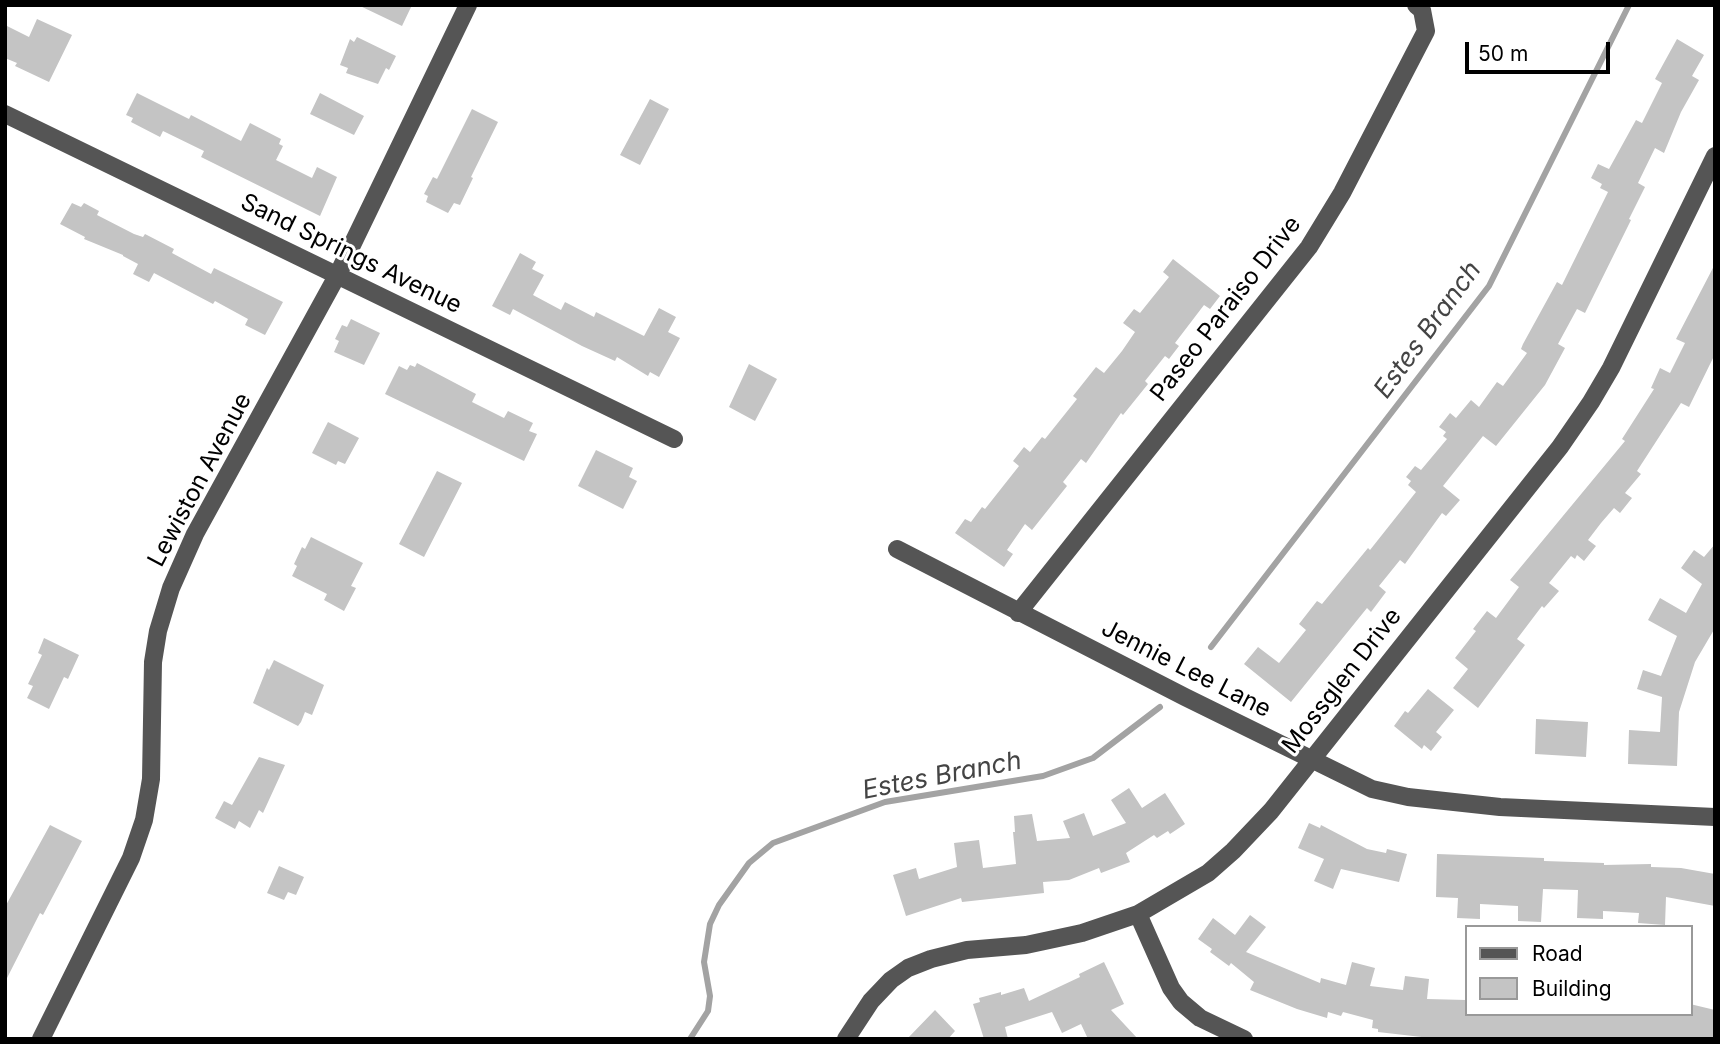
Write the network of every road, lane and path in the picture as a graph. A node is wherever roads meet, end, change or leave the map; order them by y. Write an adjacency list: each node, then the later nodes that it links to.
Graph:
1 (468, 5): 5 (street, Lewiston Avenue)
2 (1419, 8): 8 (street, Paseo Paraiso Drive)
3 (5, 114): 5 (street, Sand Springs Avenue)
4 (1715, 156): 9 (street, Mossglen Drive)
5 (338, 274): 6 (street, Sand Springs Avenue); 12 (street, Lewiston Avenue)
6 (674, 439)
7 (897, 549): 8 (street, Jennie Lee Lane)
8 (1018, 612): 9 (street, Jennie Lee Lane)
9 (1311, 760): 10 (street, Jennie Lee Lane); 11 (street, Mossglen Drive)
10 (1715, 817)
11 (1138, 915): 13 (street, Mossglen Drive); 14 (street)
12 (41, 1039)
13 (846, 1039)
14 (1244, 1039)

